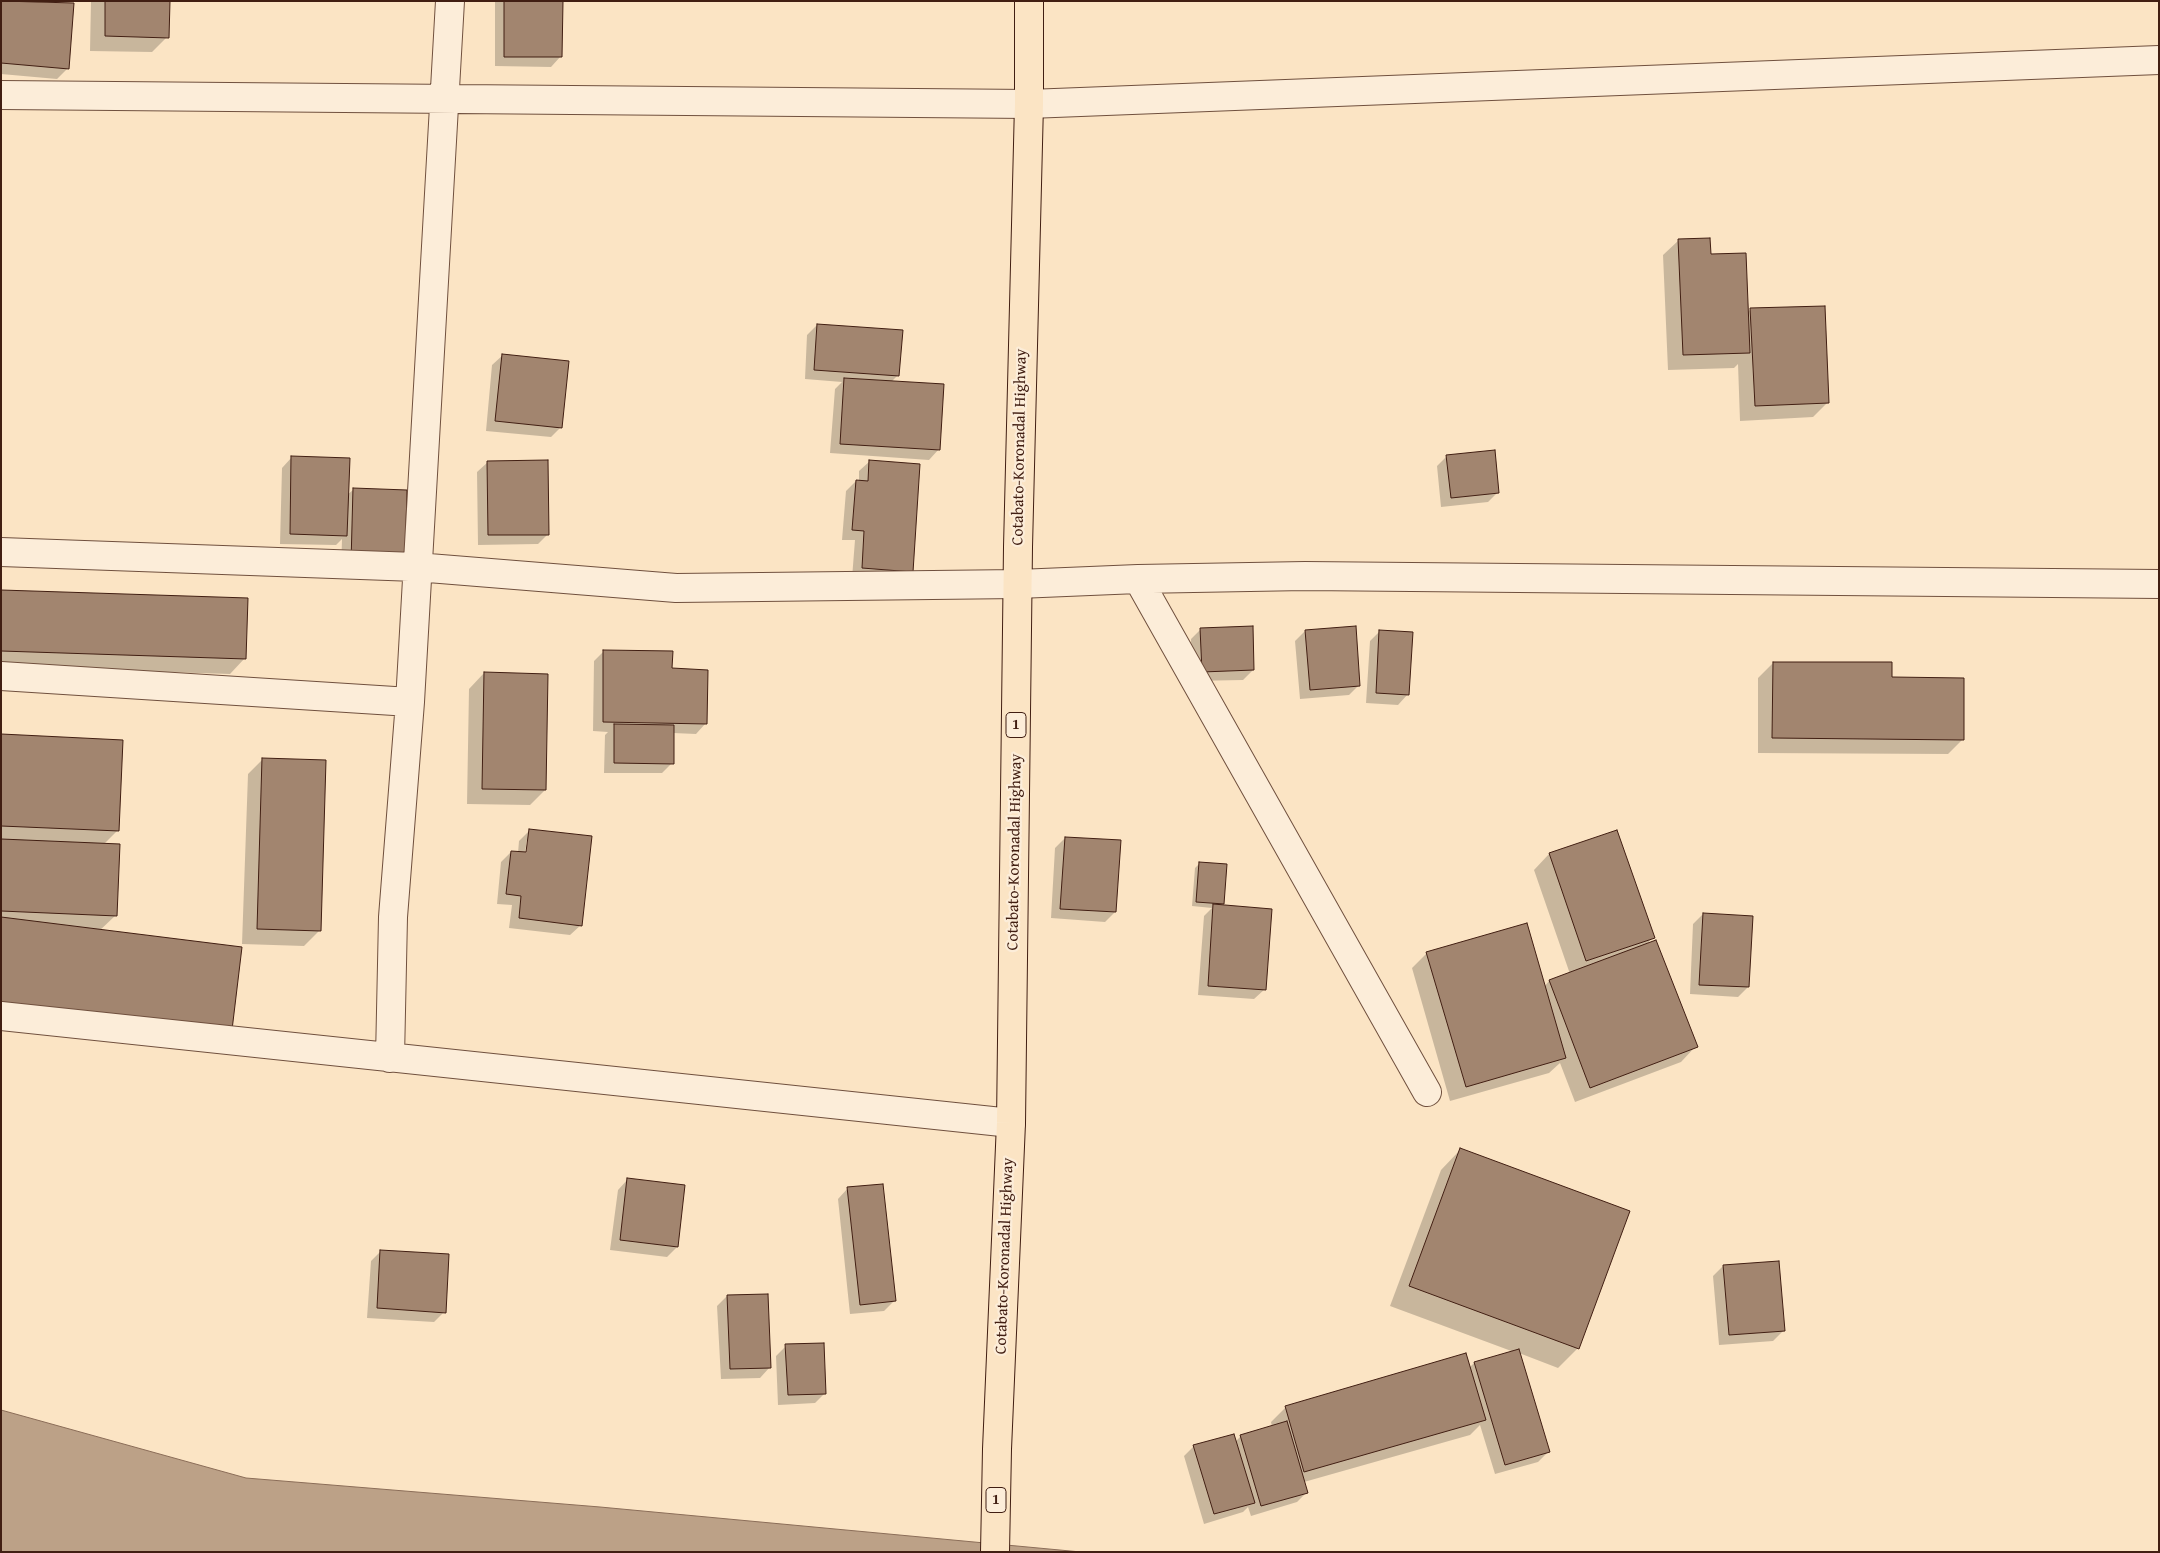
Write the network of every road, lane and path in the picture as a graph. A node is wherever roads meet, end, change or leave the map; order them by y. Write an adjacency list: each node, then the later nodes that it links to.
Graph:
1 (450, 1): 5 (street)
2 (1029, 1): 6 (highway, Cotabato-Koronadal Highway / 1)
3 (2159, 60): 6 (street)
4 (1, 95): 5 (street)
5 (446, 99): 6 (street); 8 (street)
6 (1029, 104): 10 (highway, Cotabato-Koronadal Highway / 1)
7 (1, 552): 8 (street)
8 (416, 567): 10 (street); 13 (street)
9 (1138, 579): 10 (street); 11 (street); 16 (street)
10 (1018, 584): 17 (highway, Cotabato-Koronadal Highway / 1)
11 (2159, 584)
12 (1, 676): 13 (street)
13 (410, 702): 15 (street)
14 (1, 1016): 15 (street)
15 (390, 1058): 17 (street)
16 (1427, 1092)
17 (1011, 1123): 18 (highway, Cotabato-Koronadal Highway / 1)
18 (995, 1552)

